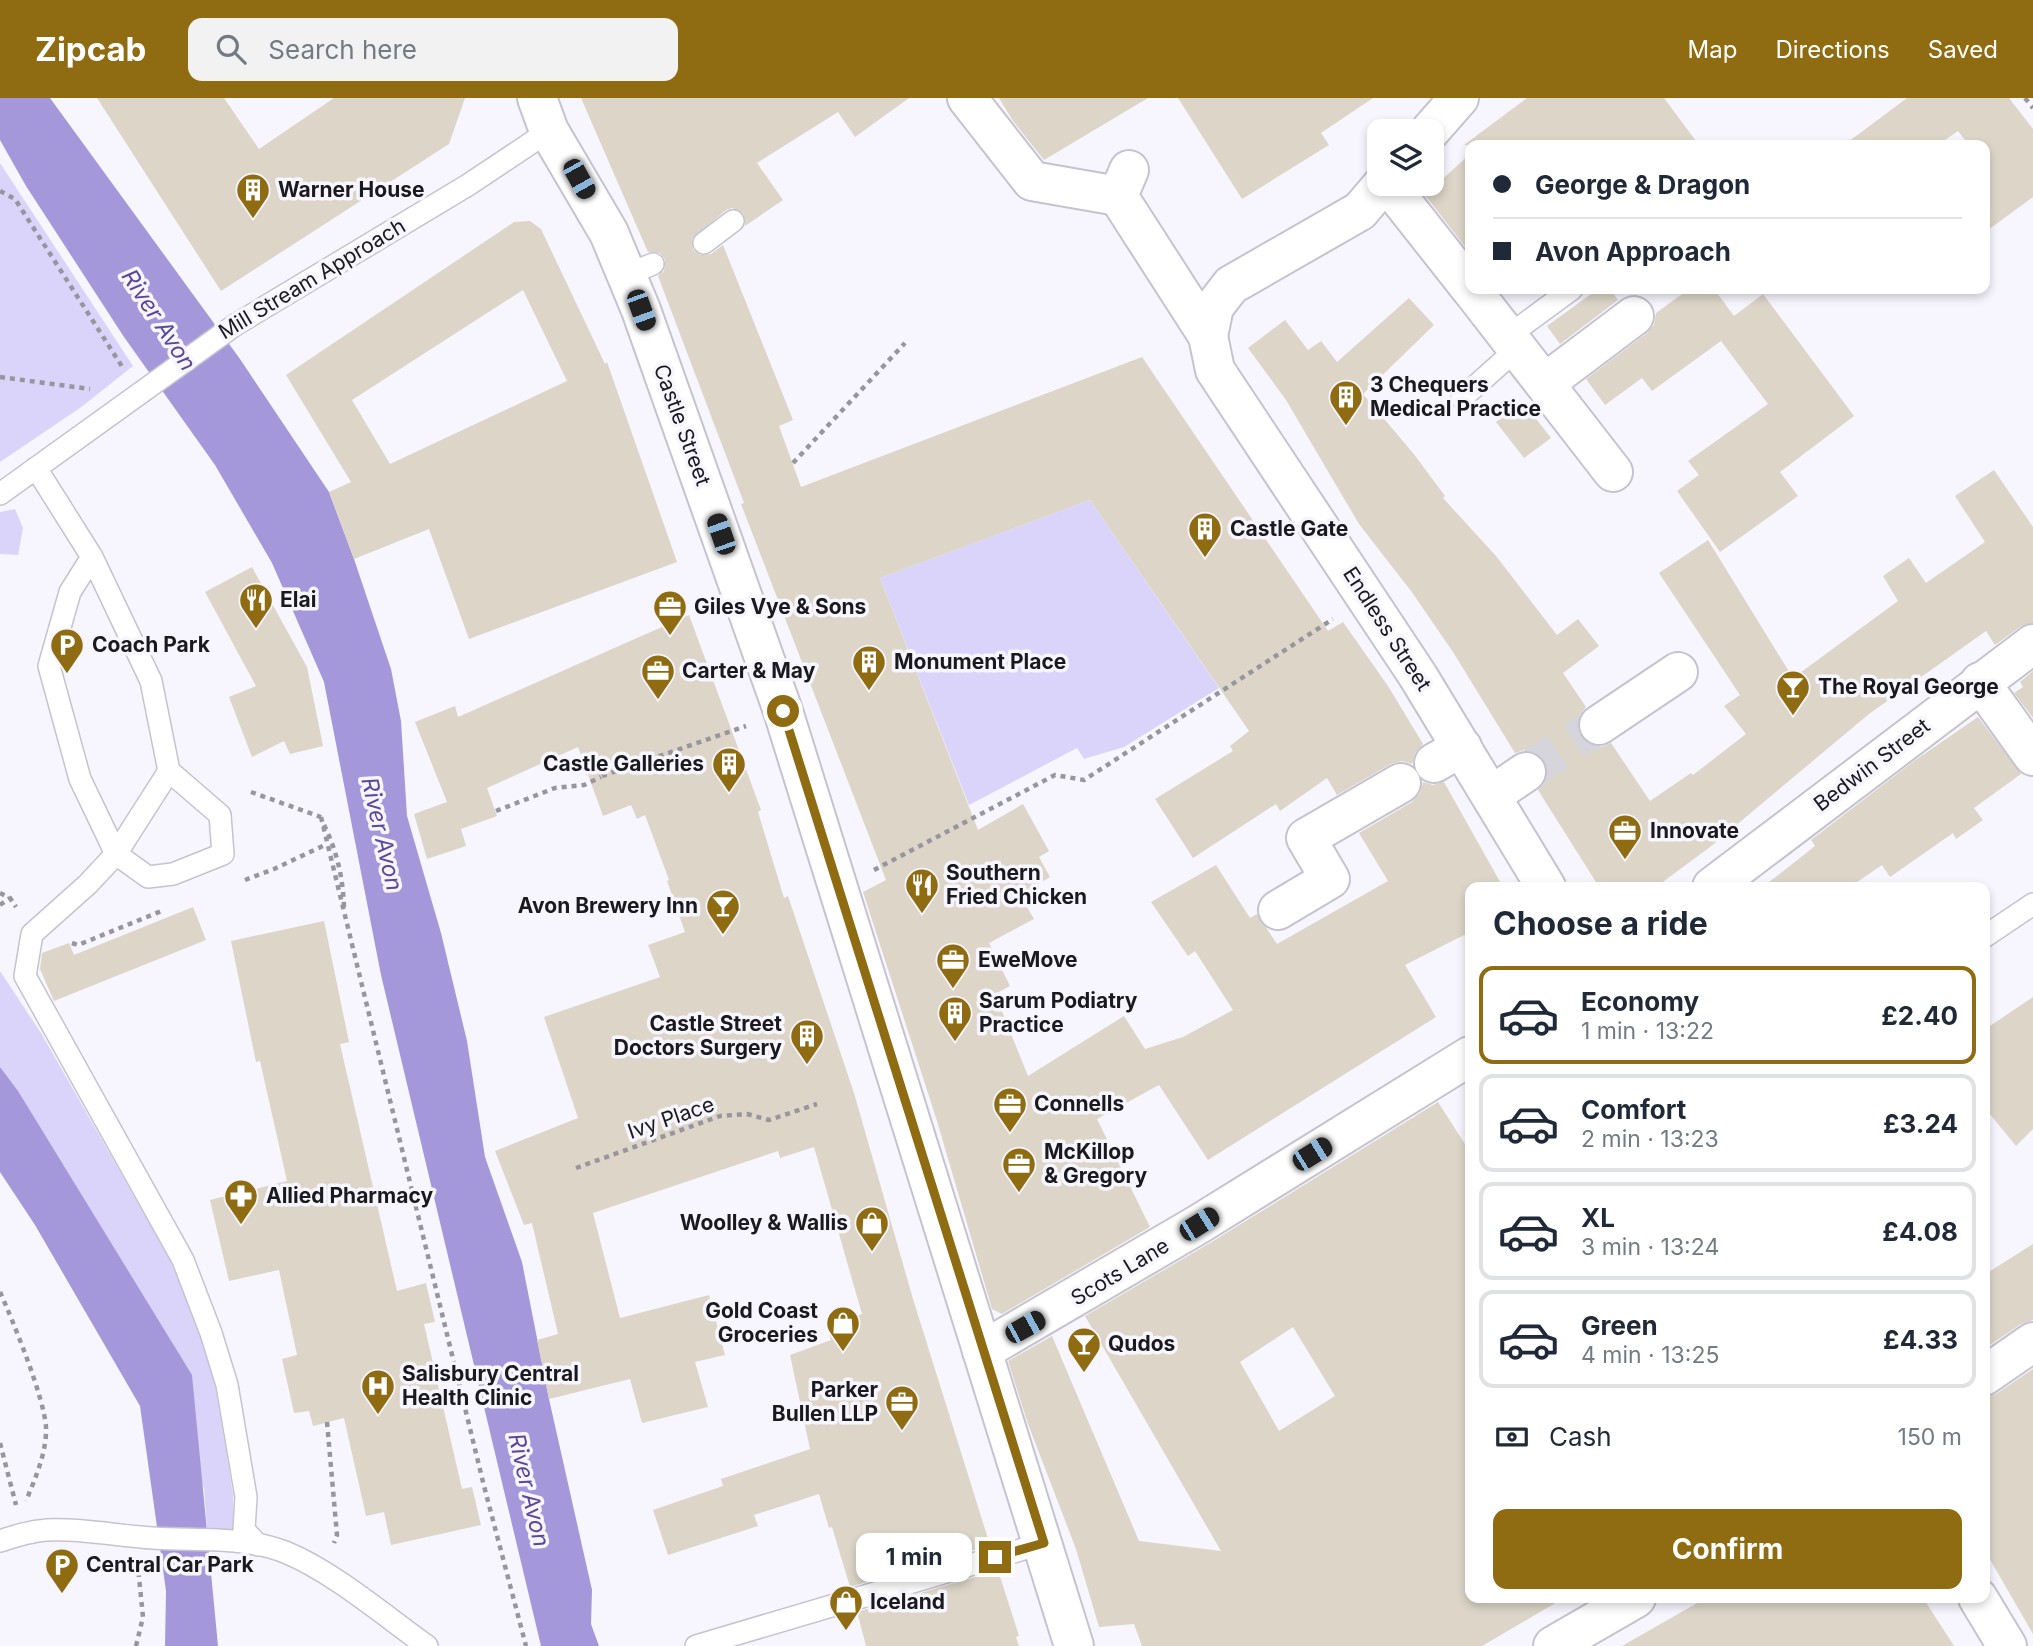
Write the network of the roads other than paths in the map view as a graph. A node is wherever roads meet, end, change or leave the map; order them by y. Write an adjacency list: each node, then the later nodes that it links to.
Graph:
1 (967, 98): 13 (street)
2 (1459, 98): 4 (street)
3 (543, 114): 17 (lane, Mill Stream Approach); 38 (street, Castle Street)
4 (1441, 119)
5 (1374, 196): 13 (street)
6 (1396, 196): 9 (street)
7 (733, 221): 8 (lane)
8 (704, 243)
9 (1465, 282)
10 (1475, 294): 14 (street)
11 (1566, 294): 14 (lane)
12 (1634, 316): 15 (street)
13 (1208, 336): 29 (street, Endless Street)
14 (1513, 342): 15 (street); 16 (lane)
15 (1545, 383): 18 (street)
16 (1462, 398)
17 (36, 468): 19 (lane, Mill Stream Approach); 20 (lane)
18 (1614, 471)
19 (0, 494)
20 (92, 557): 26 (lane); 30 (lane)
21 (2033, 644): 23 (street, Bedwin Street)
22 (1678, 672): 24 (street)
23 (1980, 682): 25 (street); 32 (street, Bedwin Street)
24 (1599, 725)
25 (2033, 756)
26 (169, 771): 30 (lane); 30 (lane)
27 (1526, 772): 29 (street)
28 (1401, 783): 34 (street)
29 (1492, 795): 31 (street, Endless Street)
30 (116, 854): 42 (lane)
31 (1543, 882)
32 (1719, 882)
33 (2033, 904): 35 (lane)
34 (1278, 910)
35 (1990, 933)
36 (1465, 1059): 38 (street, Scots Lane)
37 (2033, 1342): 39 (street)
38 (982, 1352): 41 (street, Castle Street)
39 (1990, 1372)
40 (0, 1541): 42 (lane)
41 (1044, 1543): 46 (lane); 47 (street, Castle Street)
42 (258, 1545): 45 (lane)
43 (1981, 1603): 49 (street)
44 (1611, 1604): 48 (street)
45 (427, 1646)
46 (696, 1646)
47 (1074, 1646)
48 (1553, 1646)
49 (2007, 1646)

